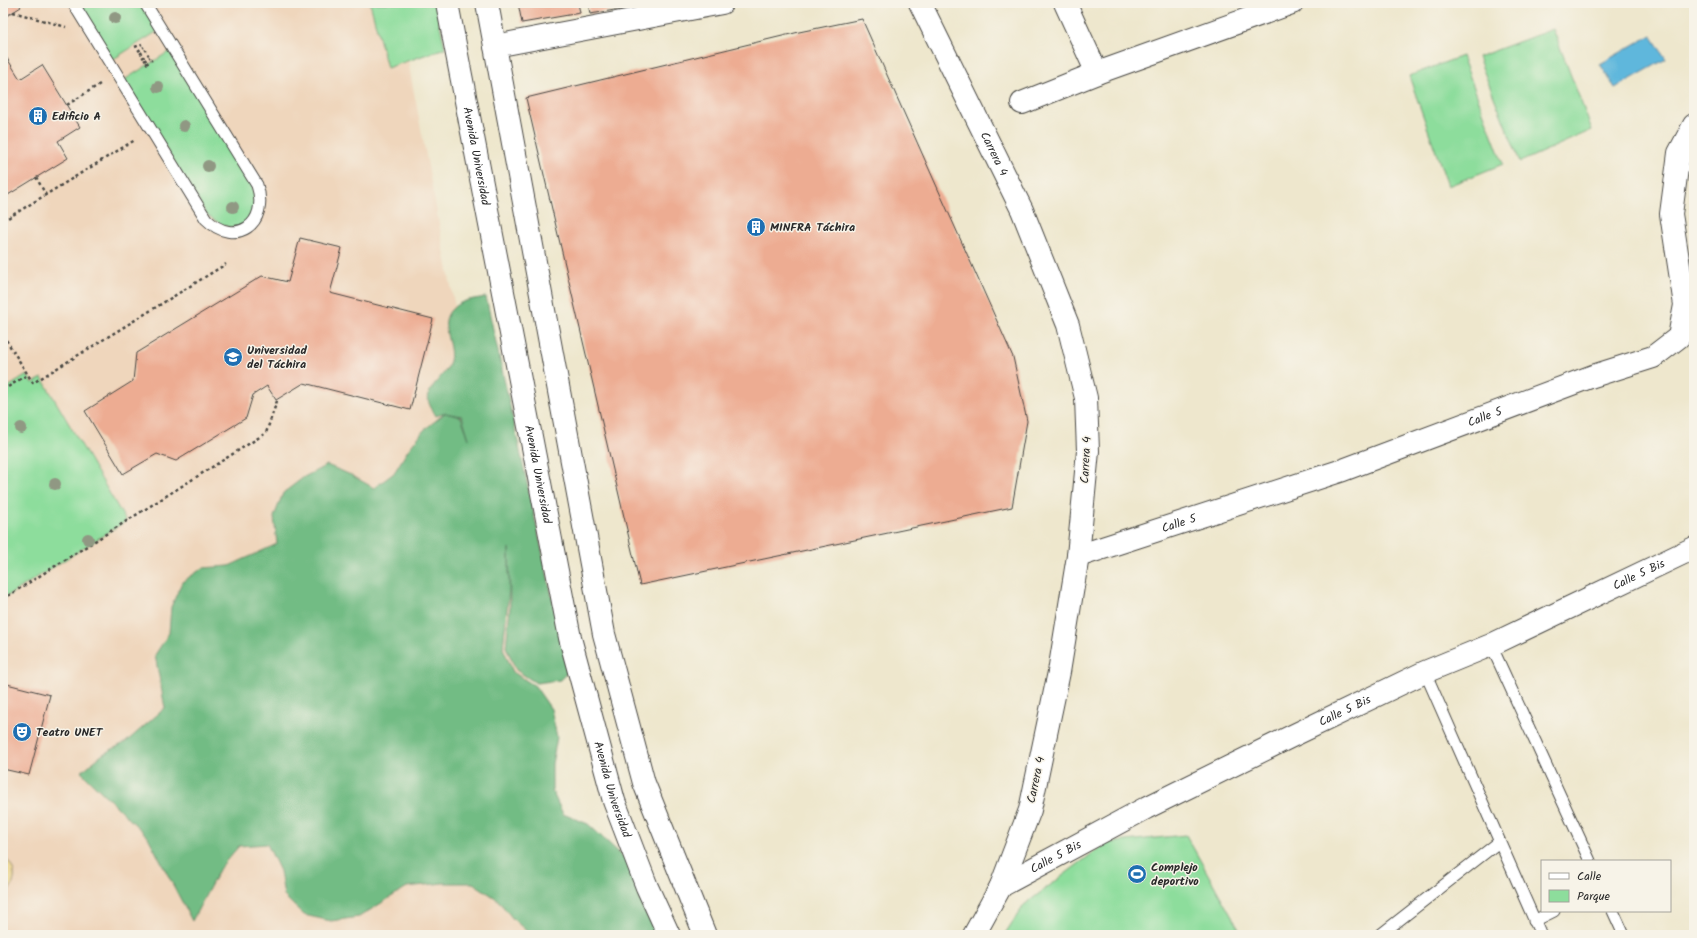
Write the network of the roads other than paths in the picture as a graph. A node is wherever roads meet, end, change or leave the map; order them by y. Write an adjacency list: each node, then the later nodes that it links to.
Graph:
1 (73, 3): 2 (lane)
2 (145, 3)
3 (447, 3): 23 (street, Avenida Universidad)
4 (486, 3): 9 (street)
5 (722, 3): 9 (street)
6 (920, 3): 14 (street, Carrera 4)
7 (1065, 3): 10 (street)
8 (1292, 3): 10 (street)
9 (495, 46): 24 (street)
10 (1097, 73): 11 (street)
11 (1022, 104)
12 (1694, 125): 14 (street, Calle 5)
13 (1694, 548): 15 (street, Calle 5 Bis)
14 (1078, 556): 19 (street, Carrera 4)
15 (1491, 645): 16 (street, Calle 5 Bis); 18 (lane)
16 (1425, 672): 17 (lane); 19 (street, Calle 5 Bis)
17 (1499, 842): 22 (lane); 26 (lane)
18 (1590, 860)
19 (1001, 886): 25 (street, Carrera 4)
20 (1552, 912): 22 (lane)
21 (1613, 912): 28 (lane)
22 (1534, 921): 27 (lane)
23 (669, 935)
24 (705, 935)
25 (974, 935)
26 (1380, 935)
27 (1541, 935)
28 (1624, 935)

